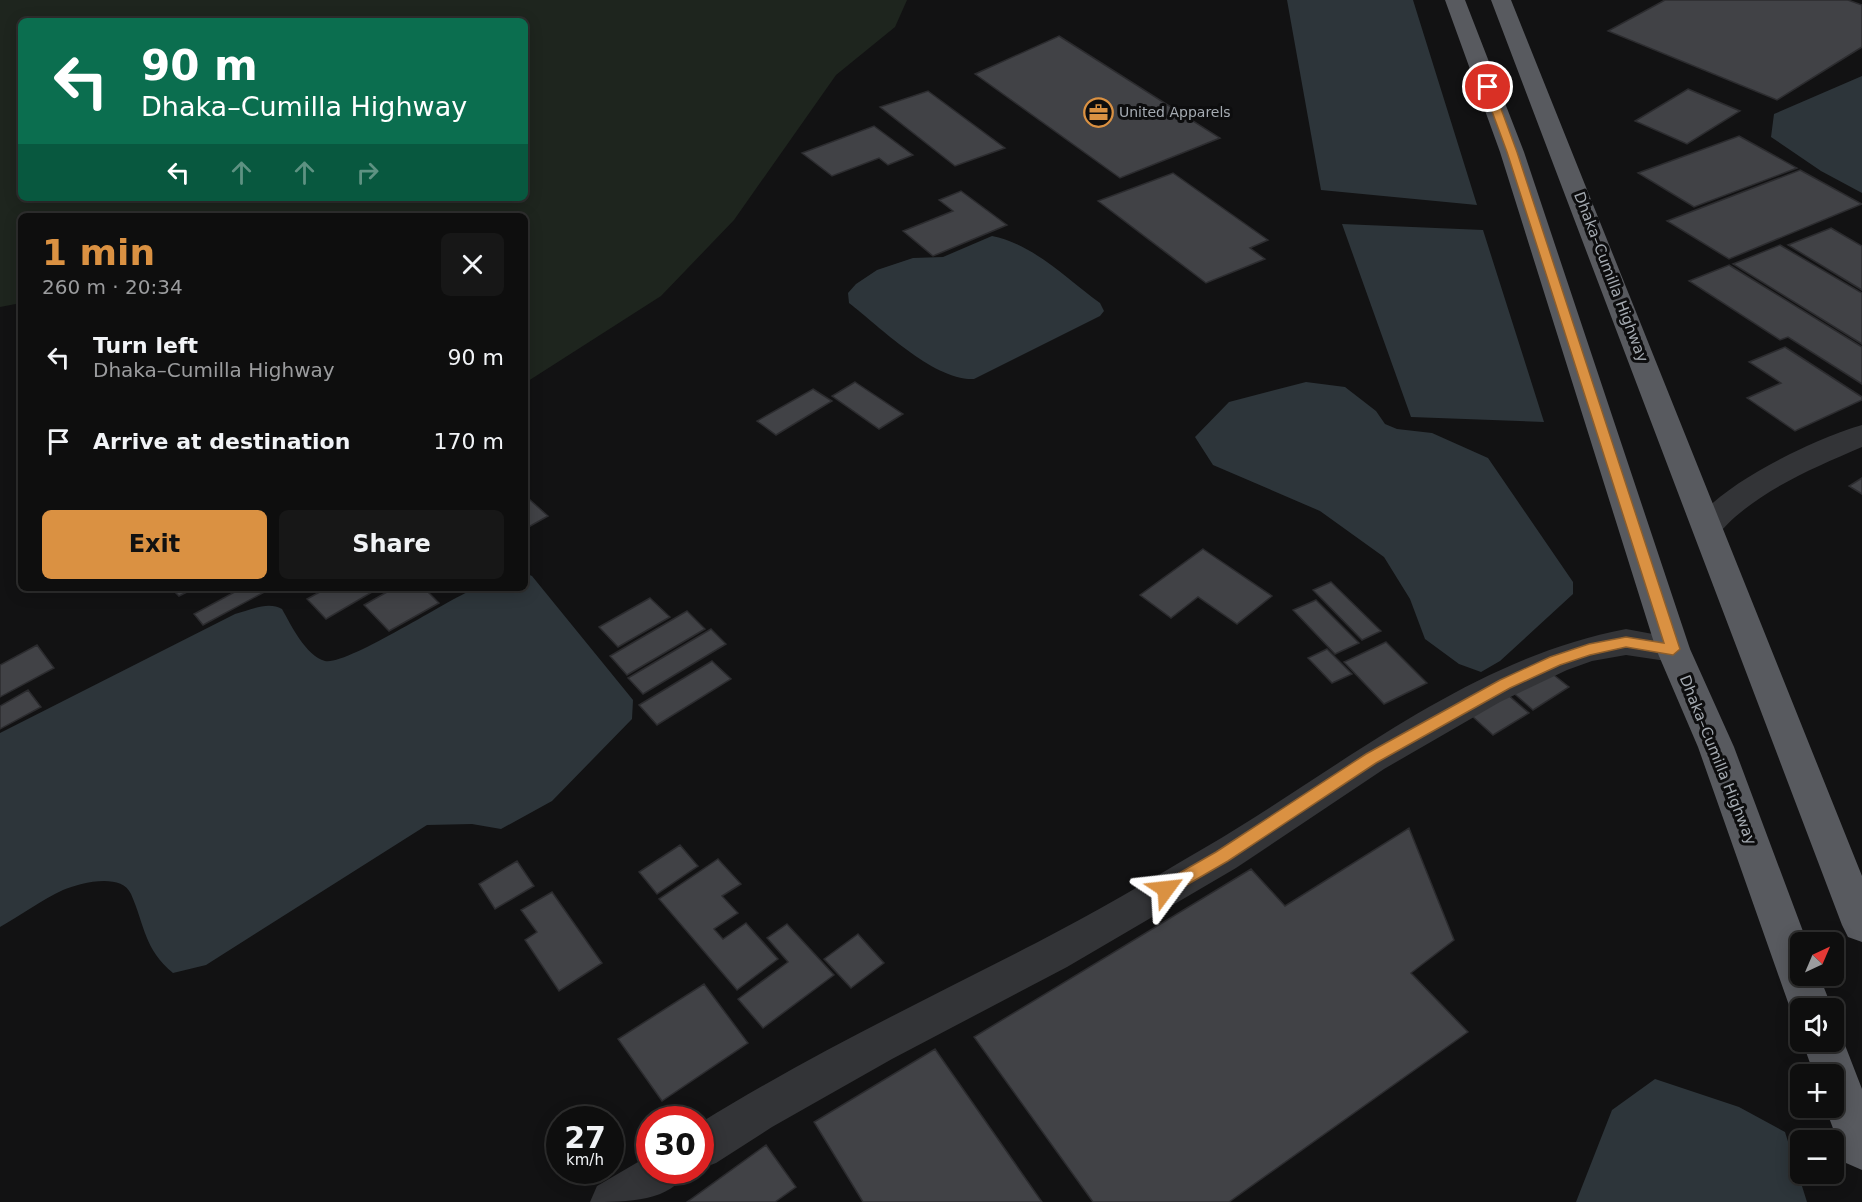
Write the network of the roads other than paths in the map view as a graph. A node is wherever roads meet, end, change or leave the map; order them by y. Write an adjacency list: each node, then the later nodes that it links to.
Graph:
1 (1455, 0): 5 (highway, Dhaka–Cumilla Highway)
2 (1501, 0): 4 (highway, Dhaka–Cumilla Highway)
3 (1862, 435): 4 (street)
4 (1708, 526): 6 (highway, Dhaka–Cumilla Highway)
5 (1673, 649): 7 (highway, Dhaka–Cumilla Highway); 9 (street)
6 (1862, 925)
7 (1807, 998)
8 (1827, 1052): 10 (highway)
9 (714, 1139)
10 (1862, 1148)
11 (643, 1184): 12 (street)
12 (613, 1202)

